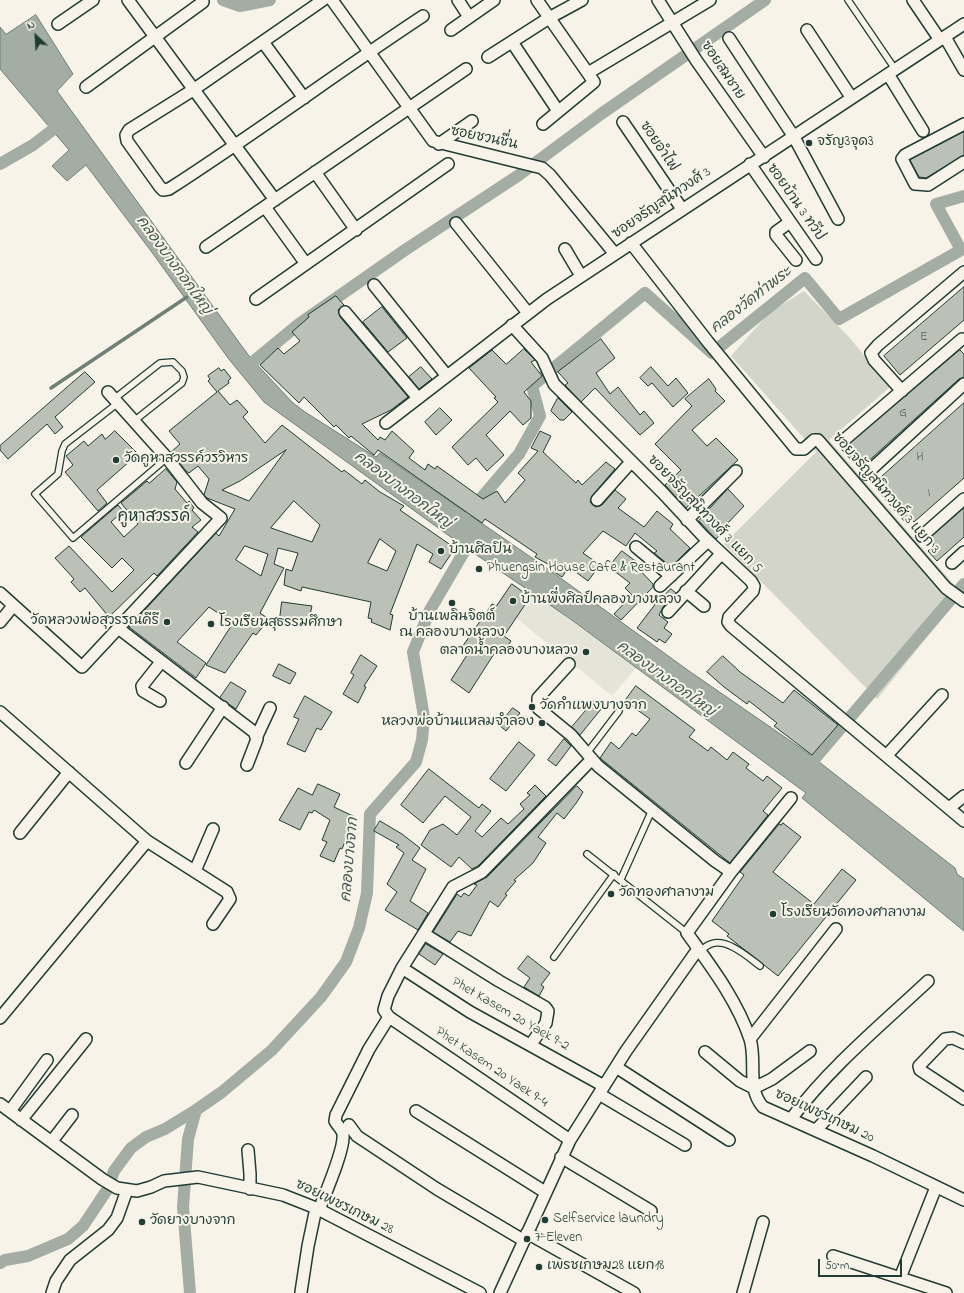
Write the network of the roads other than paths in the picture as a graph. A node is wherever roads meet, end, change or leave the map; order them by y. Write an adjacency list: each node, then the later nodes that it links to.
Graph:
1 (93, 0): 17 (street)
2 (128, 0): 22 (street)
3 (323, 0): 25 (street)
4 (332, 0): 27 (street, ซอยชวนชื่น)
5 (458, 0): 15 (street)
6 (494, 0): 15 (street)
7 (537, 0): 16 (street)
8 (582, 0): 16 (street)
9 (658, 0): 18 (street, ซอยสมชาย)
10 (710, 0): 18 (street)
11 (848, 0): 31 (lane)
12 (913, 0): 24 (street)
13 (203, 2): 22 (street)
14 (424, 16): 27 (street)
15 (469, 17): 20 (street)
16 (549, 18): 26 (street); 32 (street)
17 (58, 24)
18 (672, 24): 32 (street); 47 (street, ซอยสมชาย)
19 (964, 24): 24 (street, ซอยจรัญสนิทวงศ์ 3)
20 (451, 30)
21 (807, 30): 36 (street)
22 (155, 38): 33 (street); 34 (street)
23 (729, 38): 44 (street)
24 (942, 39): 30 (street); 31 (street, ซอยจรัญสนิทวงศ์ 3)
25 (263, 42): 34 (street); 35 (street)
26 (512, 42): 28 (street); 38 (street)
27 (369, 52): 35 (street); 37 (street, ซอยชวนชื่น)
28 (488, 57)
29 (466, 68): 37 (street)
30 (964, 70)
31 (892, 71): 36 (street, ซอยจรัญสนิทวงศ์ 3); 43 (street)
32 (588, 73): 38 (street)
33 (86, 87)
34 (193, 90): 46 (street); 46 (street)
35 (304, 98): 46 (street)
36 (851, 98): 44 (street, ซอยจรัญสนิทวงศ์ 3)
37 (409, 108): 45 (street, ซอยชวนชื่น); 51 (street)
38 (558, 111): 41 (street)
39 (472, 121): 45 (street)
40 (623, 122): 54 (street, ซอยอำไฟ)
41 (543, 124)
42 (964, 124): 50 (street)
43 (923, 131)
44 (794, 137): 47 (street, ซอยจรัญสนิทวงศ์ 3); 55 (street)
45 (439, 144): 62 (street, ซอยชวนชื่น)
46 (236, 146): 52 (street)
47 (764, 157): 49 (street, ซอยจรัญสนิทวงศ์ 3)
48 (448, 164): 58 (street)
49 (750, 164): 54 (street, ซอยจรัญสนิทวงศ์ 3); 56 (street, ซอยบ้าน 3 ทวีป)
50 (963, 164)
51 (315, 172): 52 (street); 58 (street)
52 (275, 200): 53 (street)
53 (265, 207): 60 (street); 65 (street)
54 (682, 209): 59 (street, ซอยจรัญสนิทวงศ์ 3)
55 (838, 219)
56 (790, 222): 63 (street, ซอยบ้าน 3 ทวีป); 64 (street)
57 (456, 223): 71 (street)
58 (356, 230): 65 (street)
59 (631, 243): 62 (street, ซอยจรัญสนิทวงศ์ 3); 99 (street, ซอยจรัญสนิทวงศ์ 3 แยก 3)
60 (206, 248)
61 (565, 249): 67 (street)
62 (614, 254): 67 (street, ซอยจรัญสนิทวงศ์ 3)
63 (816, 259)
64 (796, 260)
65 (306, 264): 69 (street)
66 (964, 272): 76 (street)
67 (581, 276): 71 (street, ซอยจรัญสนิทวงศ์ 3)
68 (374, 285): 74 (street)
69 (256, 299)
70 (345, 312): 78 (street)
71 (528, 313): 72 (street, ซอยจรัญสนิทวงศ์ 3)
72 (512, 325): 74 (street, ซอยจรัญสนิทวงศ์ 3); 83 (street, ซอยจรัญสนิทวงศ์ 3 แยก 5)
73 (963, 339): 76 (street)
74 (447, 376): 78 (street, ซอยจรัญสนิทวงศ์ 3)
75 (964, 384): 85 (street)
76 (902, 391): 81 (street)
77 (113, 398): 79 (street); 79 (lane); 82 (lane)
78 (418, 398): 80 (street, ซอยจรัญสนิทวงศ์ 3)
79 (134, 421): 82 (street)
80 (386, 422)
81 (844, 440)
82 (167, 458): 104 (street)
83 (631, 462): 87 (street); 88 (street, ซอยจรัญสนิทวงศ์ 3 แยก 5)
84 (736, 471): 88 (street)
85 (866, 474)
86 (964, 499): 89 (street)
87 (597, 500)
88 (687, 520): 90 (street, ซอยจรัญสนิทวงศ์ 3 แยก 5)
89 (922, 536)
90 (708, 541): 93 (street, ซอยจรัญสนิทวงศ์ 3 แยก 5); 95 (street)
91 (636, 547): 95 (street)
92 (964, 552): 94 (street)
93 (721, 554): 97 (street); 114 (street, ซอยจรัญสนิทวงศ์ 3 แยก 5)
94 (952, 563)
95 (671, 576): 96 (street)
96 (660, 586)
97 (686, 592): 101 (street); 102 (street)
98 (0, 593): 100 (street)
99 (963, 600)
100 (13, 606): 103 (street); 104 (street)
101 (704, 606)
102 (668, 612)
103 (0, 622)
104 (118, 628): 105 (street)
105 (160, 662): 108 (street); 109 (street)
106 (569, 664): 115 (street)
107 (942, 694): 114 (street)
108 (160, 701)
109 (223, 707): 113 (street); 116 (street)
110 (270, 708): 113 (street)
111 (0, 712): 118 (street)
112 (620, 712): 115 (lane)
113 (257, 736): 117 (street)
114 (887, 755): 121 (street, ซอยจรัญสนิทวงศ์ 3 แยก 5)
115 (589, 756): 122 (street); 135 (street)
116 (186, 763)
117 (247, 765)
118 (69, 772): 125 (street); 126 (street)
119 (964, 796): 121 (street)
120 (791, 798): 129 (street)
121 (949, 808): 123 (street, ซอยจรัญสนิทวงศ์ 3 แยก 5)
122 (652, 810): 129 (street); 131 (lane)
123 (964, 821)
124 (213, 829): 128 (street)
125 (20, 833)
126 (147, 841): 128 (street); 141 (street)
127 (587, 854): 130 (lane)
128 (194, 871): 132 (street)
129 (731, 872): 134 (street)
130 (614, 874): 131 (lane); 137 (lane)
131 (621, 879): 134 (lane)
132 (213, 924)
133 (836, 929): 144 (street)
134 (687, 933): 136 (street, ซอยเพชรเกษม 20)
135 (424, 934): 139 (street); 146 (street)
136 (699, 950): 138 (lane); 144 (street, ซอยเพชรเกษม 20); 150 (street)
137 (554, 957)
138 (760, 966)
139 (402, 968): 142 (street); 146 (street, Phet Kasem 20 Yaek 9-2)
140 (928, 981): 159 (street)
141 (0, 1018)
142 (392, 1019): 163 (street, Phet Kasem 20 Yaek 9-4); 174 (street)
143 (86, 1039): 160 (street)
144 (750, 1039): 152 (street, ซอยเพชรเกษม 20)
145 (964, 1043): 154 (street)
146 (531, 1044): 153 (street, Phet Kasem 20 Yaek 9-2)
147 (810, 1051): 152 (street)
148 (705, 1052): 152 (street)
149 (47, 1060): 156 (street)
150 (616, 1067): 153 (street); 164 (street)
151 (866, 1077): 162 (street)
152 (754, 1088): 159 (street, ซอยเพชรเกษม 20)
153 (601, 1090): 163 (street); 166 (street, Phet Kasem 20 Yaek 9-2)
154 (964, 1099)
155 (0, 1104): 156 (street)
156 (10, 1111): 160 (street)
157 (416, 1111): 172 (street)
158 (72, 1115): 165 (street)
159 (790, 1119): 162 (street, ซอยเพชรเกษม 20)
160 (21, 1120): 165 (street)
161 (349, 1124): 177 (street)
162 (816, 1130): 169 (street, ซอยเพชรเกษม 20)
163 (570, 1140): 168 (street)
164 (729, 1140)
165 (52, 1142): 170 (street)
166 (685, 1145)
167 (248, 1150): 171 (street)
168 (561, 1157): 172 (street); 175 (street)
169 (936, 1187): 173 (street, ซอยเพชรเกษม 20); 179 (street)
170 (122, 1189): 171 (street, ซอยเพชรเกษม 28); 181 (street)
171 (250, 1189): 174 (street, ซอยเพชรเกษม 28)
172 (546, 1192): 177 (street)
173 (964, 1200)
174 (317, 1209): 180 (street); 182 (street, ซอยเพชรเกษม 28)
175 (651, 1211)
176 (763, 1222): 185 (street)
177 (525, 1236): 183 (street); 184 (street)
178 (833, 1256): 179 (street)
179 (900, 1278): 186 (street)
180 (301, 1292)
181 (52, 1293)
182 (480, 1293)
183 (500, 1293)
184 (634, 1293)
185 (743, 1293)
186 (946, 1293)

